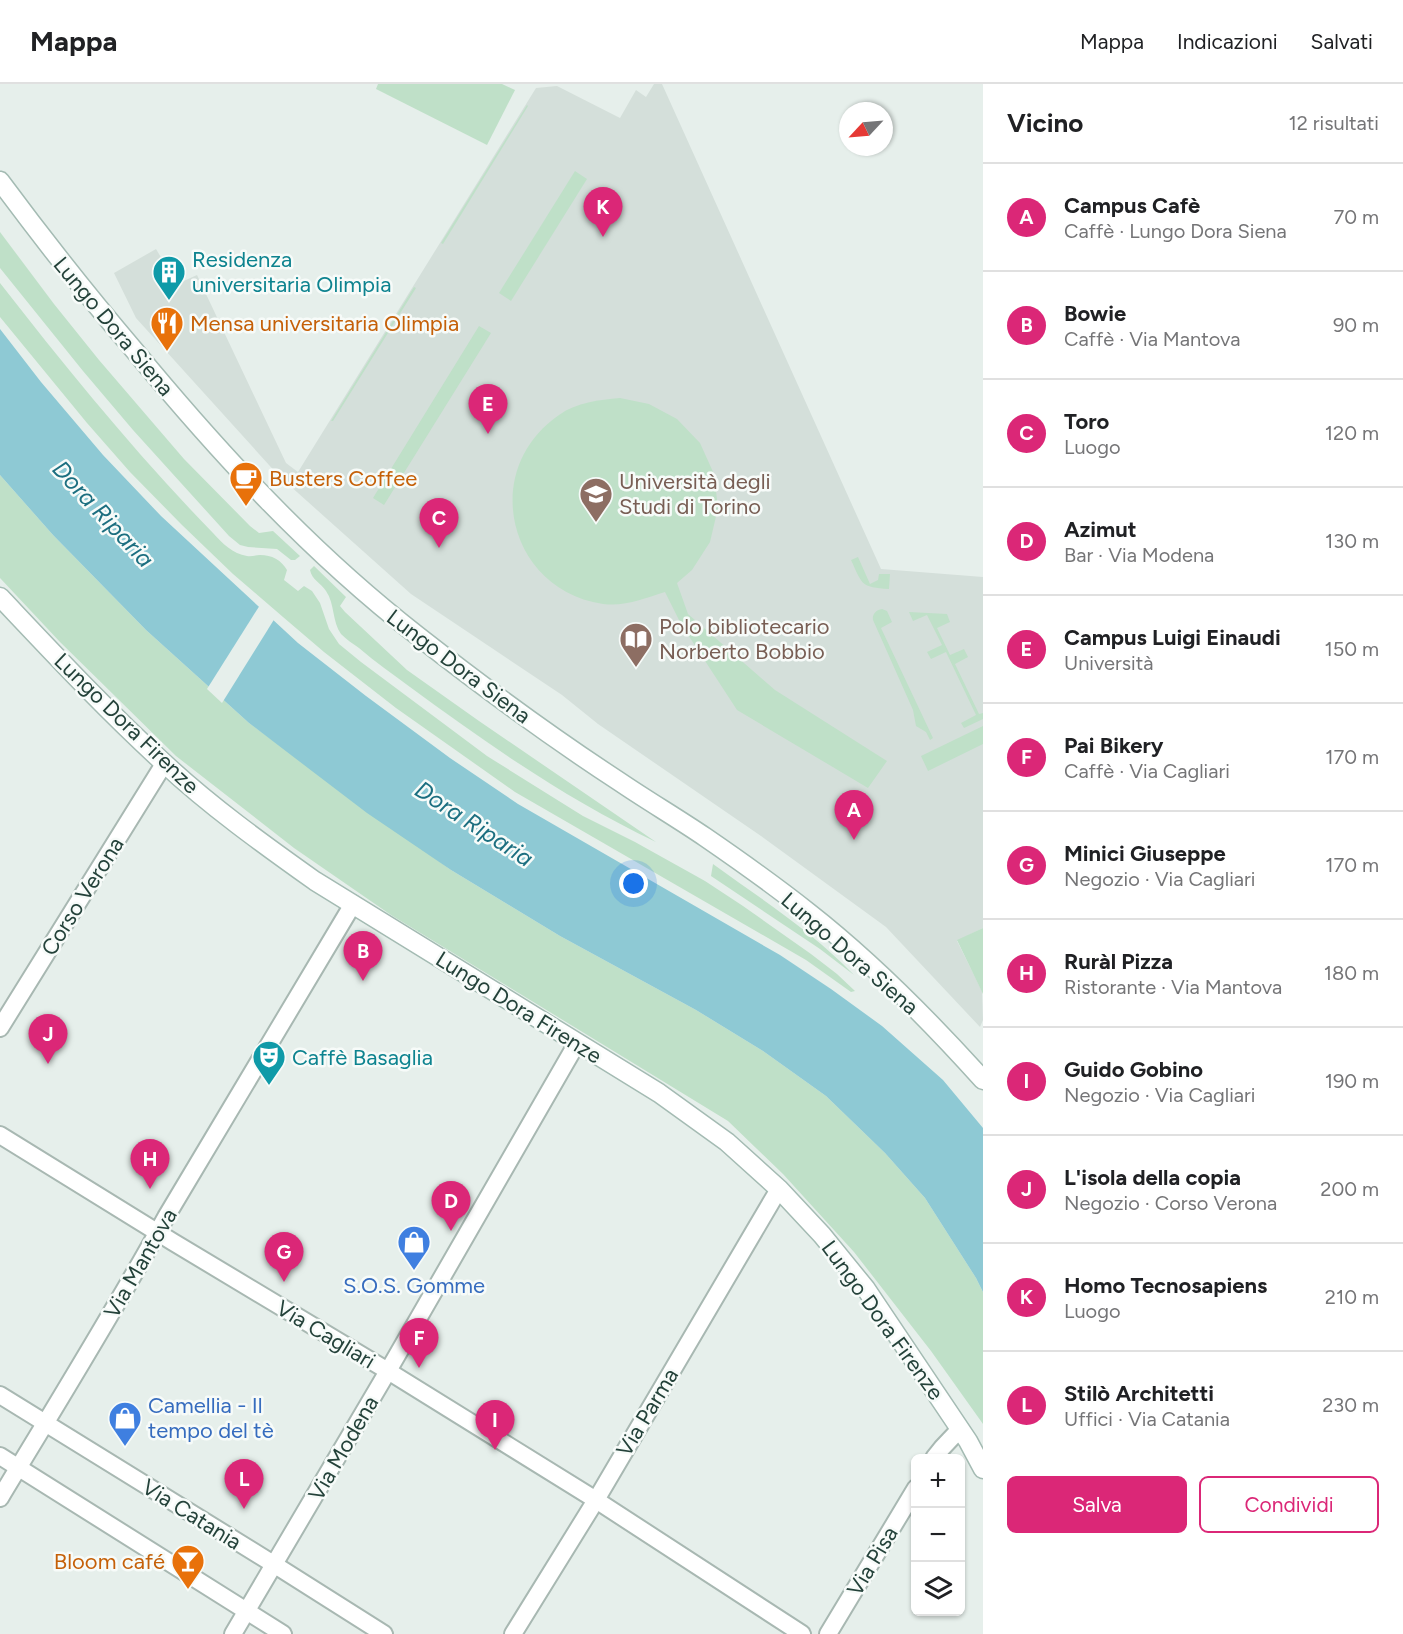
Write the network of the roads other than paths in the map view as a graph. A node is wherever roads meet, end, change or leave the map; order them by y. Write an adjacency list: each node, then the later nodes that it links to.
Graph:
1 (0, 181): 7 (street, Lungo Dora Siena)
2 (0, 597): 3 (street, Lungo Dora Firenze)
3 (164, 764): 4 (street, Lungo Dora Firenze); 5 (street, Corso Verona)
4 (353, 904): 6 (street, Lungo Dora Firenze); 10 (street, Via Mantova)
5 (0, 1028)
6 (578, 1043): 9 (street, Lungo Dora Firenze); 11 (street, Via Modena)
7 (983, 1080)
8 (0, 1135): 10 (street, Via Cagliari)
9 (779, 1189): 14 (street, Lungo Dora Firenze); 21 (street, Via Parma)
10 (157, 1233): 11 (street, Via Cagliari); 13 (street, Via Mantova)
11 (388, 1371): 21 (street, Via Cagliari); 22 (street, Via Modena)
12 (0, 1395): 13 (street, Via Catania)
13 (46, 1423): 17 (street, Via Mantova); 22 (street, Via Catania)
14 (960, 1429): 15 (street); 18 (street, Lungo Dora Firenze)
15 (938, 1454)
16 (0, 1456): 17 (street)
17 (19, 1468): 20 (street, Via Mantova); 23 (street)
18 (983, 1469)
19 (911, 1495): 29 (street, Via Pisa)
20 (0, 1498)
21 (596, 1500): 27 (street, Via Parma); 28 (street, Via Cagliari)
22 (275, 1565): 23 (street, Via Modena); 26 (street, Via Catania)
23 (246, 1611): 24 (street, Via Modena); 25 (street)
24 (233, 1634)
25 (283, 1634)
26 (384, 1634)
27 (513, 1634)
28 (802, 1634)
29 (828, 1634)

